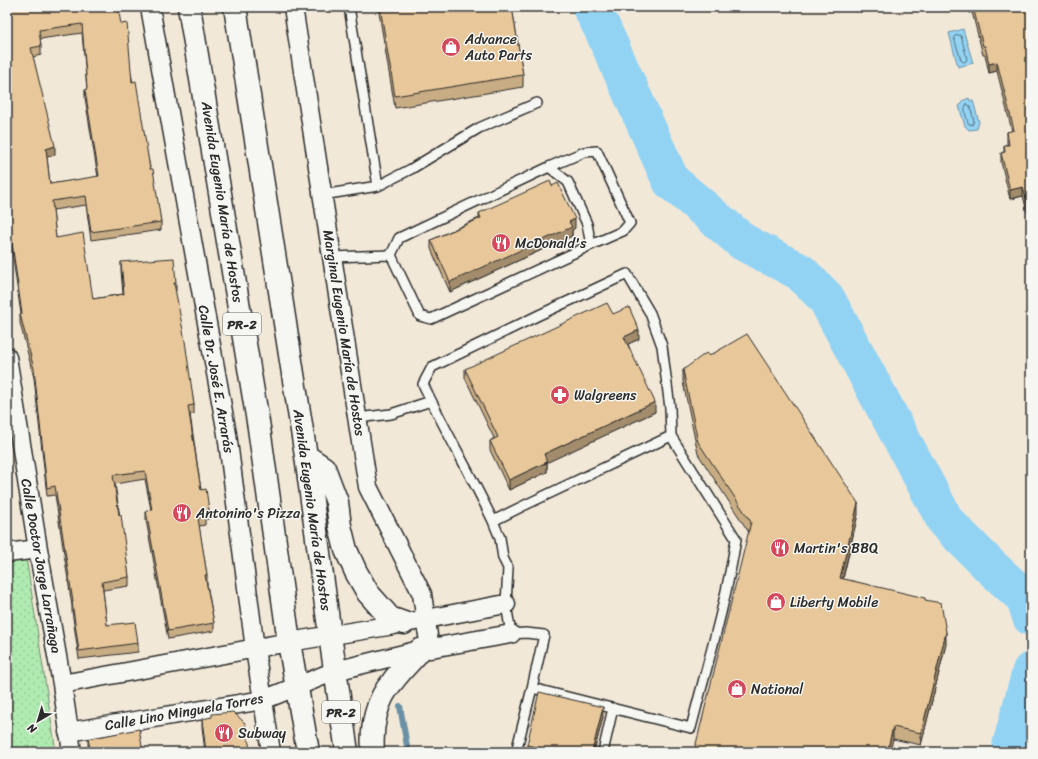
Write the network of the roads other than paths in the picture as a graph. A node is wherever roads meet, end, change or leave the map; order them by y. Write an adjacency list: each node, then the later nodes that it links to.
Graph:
1 (150, 7): 27 (street, Calle Dr. José E. Arrarás)
2 (189, 7): 26 (highway, Avenida Eugenio María de Hostos / PR-2)
3 (235, 7): 17 (highway, Avenida Eugenio María de Hostos / PR-2)
4 (293, 7): 9 (street, Marginal Eugenio María de Hostos)
5 (349, 7): 8 (lane)
6 (537, 103): 8 (lane)
7 (549, 167): 10 (lane); 10 (lane); 11 (lane)
8 (378, 186): 9 (lane)
9 (322, 195): 12 (street, Marginal Eugenio María de Hostos)
10 (591, 245): 11 (lane)
11 (391, 254): 12 (lane)
12 (332, 257): 15 (street, Marginal Eugenio María de Hostos)
13 (7, 357): 19 (street, Calle Doctor Jorge Larrañaga)
14 (431, 401): 15 (lane); 16 (lane); 18 (lane)
15 (357, 418): 22 (street, Marginal Eugenio María de Hostos)
16 (671, 436): 18 (lane); 34 (lane)
17 (306, 456): 23 (highway); 25 (highway, Avenida Eugenio María de Hostos / PR-2)
18 (493, 521): 21 (lane)
19 (38, 549): 20 (street); 30 (street, Calle Doctor Jorge Larrañaga)
20 (7, 553)
21 (506, 604): 22 (street); 24 (lane)
22 (425, 619): 23 (street); 28 (street, Marginal Eugenio María de Hostos)
23 (404, 623): 25 (street)
24 (511, 634): 28 (street, Calle Lino Minguela Torres); 32 (lane)
25 (330, 635): 26 (street); 29 (highway, Avenida Eugenio María de Hostos / PR-2)
26 (290, 642): 27 (street); 31 (highway, Avenida Eugenio María de Hostos / PR-2)
27 (255, 649): 30 (street); 33 (street, Calle Dr. José E. Arrarás)
28 (425, 649): 29 (street, Calle Lino Minguela Torres); 40 (highway)
29 (335, 671): 31 (street, Calle Lino Minguela Torres); 39 (highway, Avenida Eugenio María de Hostos / PR-2)
30 (62, 684): 35 (street, Calle Doctor Jorge Larrañaga)
31 (298, 687): 33 (street, Calle Lino Minguela Torres); 38 (highway, Avenida Eugenio María de Hostos / PR-2)
32 (532, 688): 34 (lane); 41 (lane)
33 (263, 700): 35 (street, Calle Lino Minguela Torres); 37 (street, Calle Dr. José E. Arrarás)
34 (613, 708): 42 (lane)
35 (68, 732): 36 (street, Calle Doctor Jorge Larrañaga)
36 (72, 752)
37 (272, 752)
38 (308, 752)
39 (347, 752)
40 (373, 752)
41 (516, 752)
42 (603, 752)

